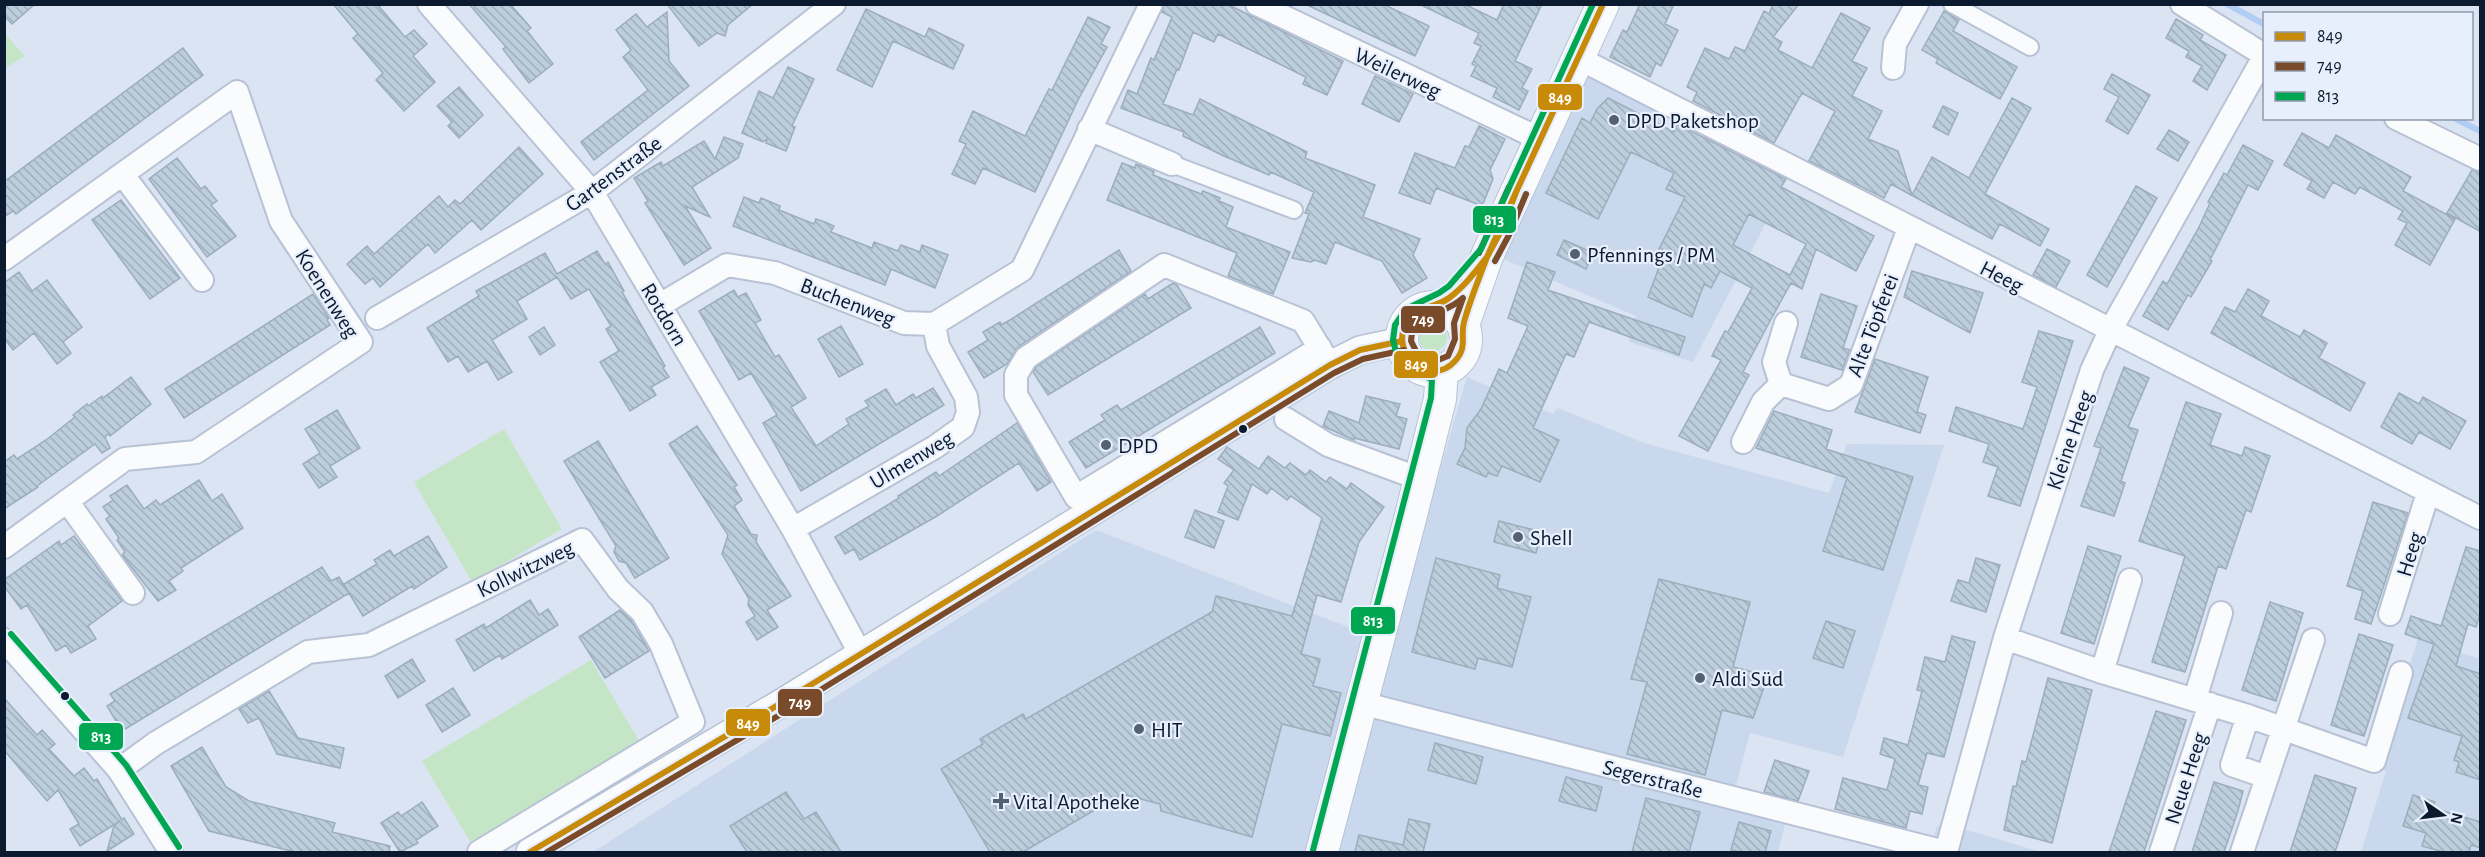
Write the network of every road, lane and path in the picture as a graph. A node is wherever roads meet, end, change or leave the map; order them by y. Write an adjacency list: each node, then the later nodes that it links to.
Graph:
1 (429, 4): 20 (street, Rotdorn)
2 (834, 4): 20 (street, Gartenstraße)
3 (1151, 4): 15 (street)
4 (1257, 4): 16 (street, Weilerweg)
5 (1603, 4): 11 (main road)
6 (1917, 4): 13 (street)
7 (1953, 4): 9 (street)
8 (2182, 4): 10 (street)
9 (2030, 48)
10 (2263, 55)
11 (1578, 58): 16 (main road); 22 (street, Heeg)
12 (2263, 60): 32 (street, Kleine Heeg)
13 (1893, 68)
14 (2400, 120): 17 (street)
15 (1089, 129): 18 (street); 30 (street)
16 (1540, 139): 23 (main road)
17 (2481, 159)
18 (1172, 164): 21 (street)
19 (123, 175): 24 (street, Koenenweg); 25 (street); 41 (street, Koenenweg)
20 (592, 192): 26 (street, Rotdorn); 28 (street, Gartenstraße)
21 (1294, 210)
22 (1909, 228): 32 (street, Heeg); 36 (street, Alte Töpferei)
23 (1487, 256): 27 (main road); 31 (main road)
24 (4, 259)
25 (202, 280)
26 (660, 305): 30 (street, Buchenweg); 44 (street, Rotdorn)
27 (1437, 306): 31 (main road); 33 (main road)
28 (377, 318)
29 (1786, 323): 36 (street)
30 (934, 324): 44 (street, Ulmenweg)
31 (1463, 325): 35 (main road)
32 (2110, 331): 40 (street, Heeg); 50 (street, Kleine Heeg)
33 (1402, 341): 34 (street); 35 (main road)
34 (1325, 357): 42 (street); 42 (street)
35 (1442, 370): 39 (main road)
36 (1781, 384): 38 (street)
37 (1286, 419): 39 (street)
38 (1743, 442)
39 (1420, 479): 57 (main road)
40 (2428, 493): 43 (street, Heeg); 49 (street, Heeg)
41 (67, 501): 45 (street, Koenenweg); 47 (street)
42 (1081, 506): 53 (street)
43 (2481, 519)
44 (793, 529): 53 (street, Rotdorn)
45 (4, 547)
46 (2130, 580): 54 (street)
47 (133, 593)
48 (2221, 613): 56 (street, Neue Heeg)
49 (2390, 614)
50 (2005, 638): 54 (street, Neue Heeg); 66 (street, Kleine Heeg)
51 (4, 640): 60 (street)
52 (2313, 640): 59 (street)
53 (860, 653): 64 (street)
54 (2102, 672): 56 (street, Neue Heeg)
55 (2401, 673): 59 (street, Neue Heeg)
56 (2202, 702): 58 (street, Neue Heeg); 67 (street, Neue Heeg)
57 (1361, 703): 65 (main road); 66 (street, Segerstraße)
58 (2248, 716): 59 (street, Neue Heeg); 61 (street, Neue Heeg)
59 (2283, 729): 61 (street)
60 (119, 770): 62 (street); 63 (street, Kollwitzweg)
61 (2267, 777): 68 (street)
62 (171, 852)
63 (480, 852)
64 (530, 852)
65 (1322, 852)
66 (1945, 852)
67 (2161, 852)
68 (2242, 852)

